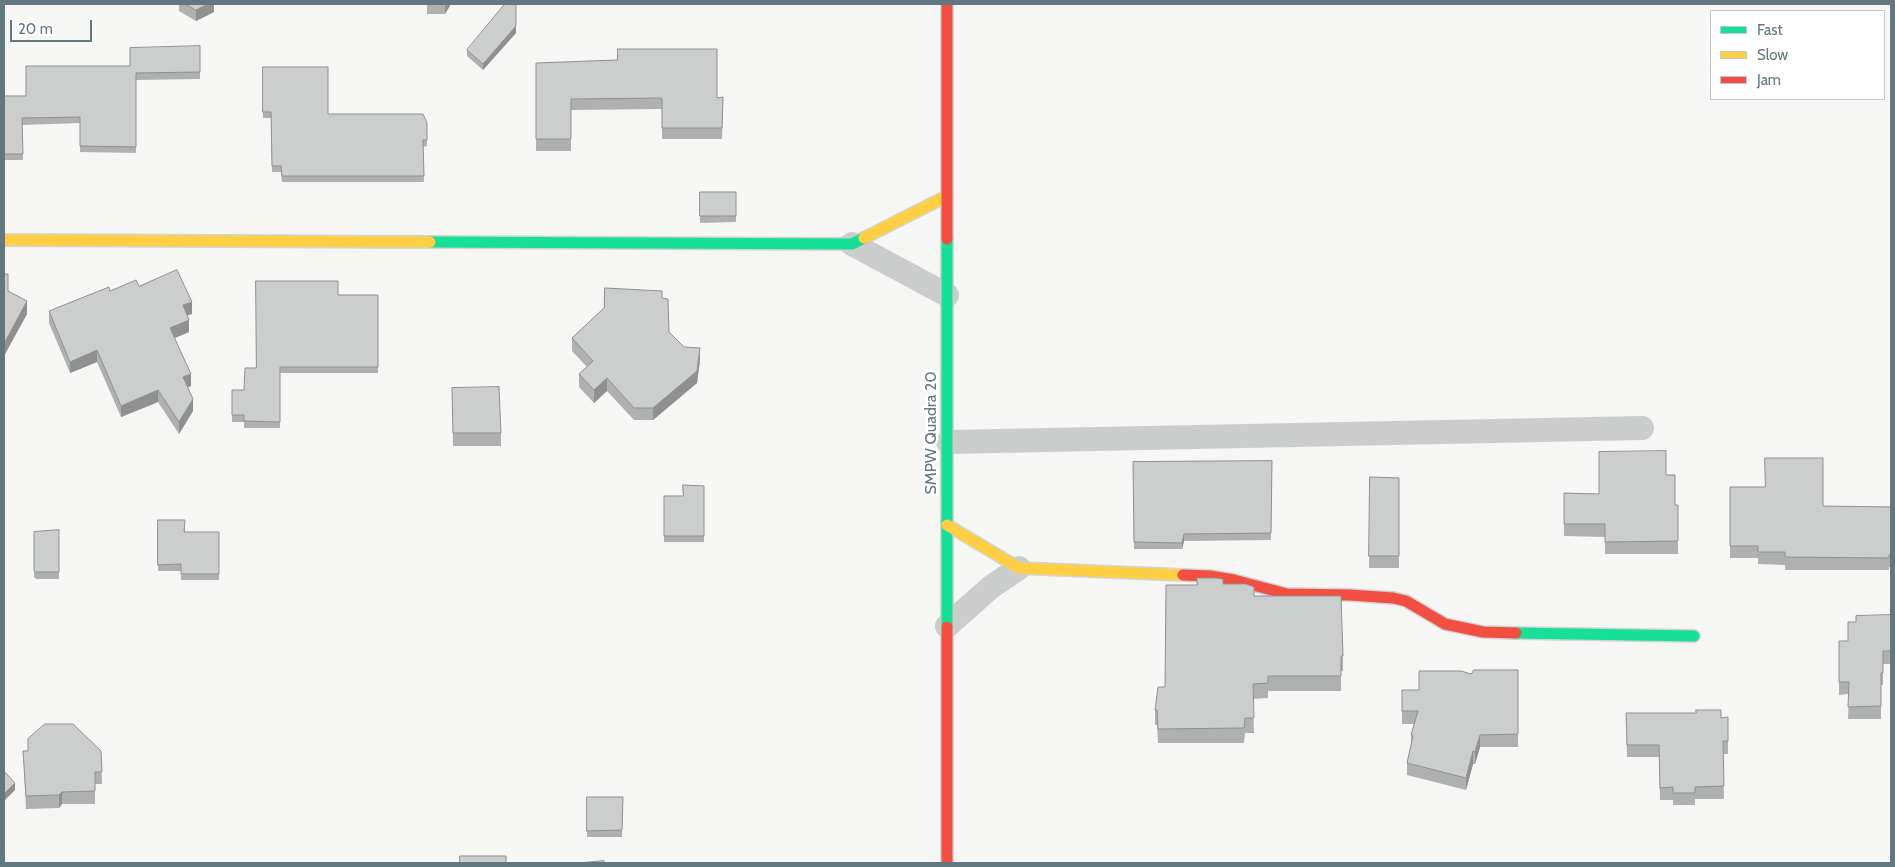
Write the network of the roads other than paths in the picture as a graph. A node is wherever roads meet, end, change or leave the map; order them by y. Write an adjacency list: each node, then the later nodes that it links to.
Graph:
1 (947, 4): 2 (street, SMPW Quadra 20)
2 (947, 196): 4 (street); 5 (street, SMPW Quadra 20)
3 (4, 240): 4 (street)
4 (852, 244): 5 (street)
5 (947, 295): 7 (street, SMPW Quadra 20)
6 (1642, 428): 7 (street)
7 (948, 442): 8 (street, SMPW Quadra 20)
8 (947, 525): 9 (street); 10 (street, SMPW Quadra 20)
9 (1019, 568): 10 (street); 11 (street)
10 (947, 626): 12 (street, SMPW Quadra 20)
11 (1694, 636)
12 (947, 863)

